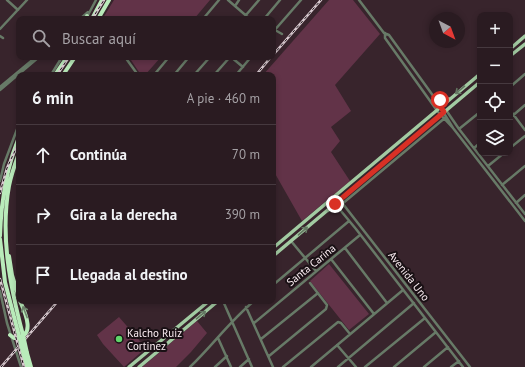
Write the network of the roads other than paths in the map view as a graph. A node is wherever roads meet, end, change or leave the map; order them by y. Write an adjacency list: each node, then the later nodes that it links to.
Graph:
1 (7, 0): 14 (street)
2 (28, 0): 14 (street)
3 (96, 0): 15 (street)
4 (102, 0): 19 (highway)
5 (109, 0): 20 (highway)
6 (220, 0): 21 (street)
7 (228, 0): 13 (street)
8 (240, 0): 13 (street)
9 (259, 0): 16 (street)
10 (280, 0): 22 (street)
11 (301, 0): 24 (street)
12 (359, 0): 26 (street)
13 (235, 6): 16 (street)
14 (18, 10): 23 (street)
15 (90, 11): 17 (street); 18 (street)
16 (246, 15)
17 (84, 16)
18 (88, 16)
19 (94, 16)
20 (100, 16)
21 (206, 16)
22 (267, 16)
23 (0, 29)
24 (276, 29)
25 (276, 32): 27 (street)
26 (384, 33): 60 (street); 64 (street)
27 (282, 34)
28 (525, 36): 30 (main road)
29 (525, 44): 31 (main road)
30 (511, 48)
31 (513, 54)
32 (34, 60): 44 (street)
33 (60, 60): 45 (street)
34 (65, 60): 46 (highway)
35 (71, 60): 47 (highway)
36 (127, 60): 48 (street)
37 (166, 60): 49 (street)
38 (186, 60): 50 (street)
39 (207, 60): 51 (street)
40 (227, 60): 52 (street)
41 (234, 60): 43 (street)
42 (248, 60): 43 (street)
43 (242, 67): 53 (street)
44 (20, 72)
45 (53, 72)
46 (57, 72)
47 (64, 72)
48 (136, 72)
49 (156, 72)
50 (176, 72)
51 (197, 72)
52 (217, 72)
53 (238, 72)
54 (525, 74): 58 (street)
55 (16, 76): 59 (street)
56 (477, 76): 61 (main road, one-way to 61)
57 (478, 84): 65 (main road)
58 (513, 84)
59 (0, 89)
60 (434, 97): 61 (main road); 63 (street)
61 (450, 98): 63 (main road)
62 (525, 105): 67 (street)
63 (441, 107): 64 (main road); 65 (street)
64 (437, 110): 65 (street); 90 (main road)
65 (444, 112): 68 (street); 69 (main road); 70 (street)
66 (477, 114): 70 (street)
67 (514, 115): 71 (street)
68 (445, 118): 69 (street); 78 (street)
69 (427, 129): 93 (street); 93 (main road)
70 (459, 129): 74 (street)
71 (525, 130)
72 (16, 132): 83 (street)
73 (525, 136): 77 (street)
74 (467, 139): 78 (street); 79 (street)
75 (16, 146): 102 (highway)
76 (477, 146): 79 (street)
77 (513, 146)
78 (468, 148): 88 (street)
79 (474, 148): 84 (street)
80 (500, 156): 84 (street)
81 (0, 160): 83 (street)
82 (16, 162): 104 (highway)
83 (4, 164): 86 (street)
84 (488, 166): 87 (street)
85 (525, 166): 89 (street)
86 (0, 181)
87 (499, 181): 88 (street); 89 (street)
88 (496, 184): 98 (street)
89 (502, 185): 94 (street)
90 (336, 195): 92 (main road); 93 (street, Avenida Uno)
91 (525, 195): 94 (street)
92 (331, 199): 95 (street, Avenida Uno); 106 (main road)
93 (342, 202): 95 (main road); 99 (street, Avenida Uno)
94 (516, 203): 96 (street)
95 (336, 205): 97 (street, Avenida Uno); 105 (main road, one-way to 95)
96 (525, 214)
97 (349, 221): 100 (street, Avenida Uno); 109 (street)
98 (525, 221)
99 (360, 226): 100 (street); 112 (street, Avenida Uno)
100 (356, 229): 101 (street, Avenida Uno)
101 (360, 235): 107 (street, Santa Carina); 113 (street, Avenida Uno)
102 (0, 236)
103 (0, 239): 137 (highway)
104 (5, 240): 116 (highway); 137 (highway)
105 (291, 241): 108 (main road); 109 (street)
106 (276, 245)
107 (345, 248): 110 (street, Santa Carina); 120 (street)
108 (276, 254)
109 (305, 258): 111 (street); 114 (street)
110 (331, 259): 111 (street, Santa Carina); 128 (street)
111 (316, 271): 131 (street, Santa Carina)
112 (399, 276): 113 (street); 132 (street, Avenida Uno)
113 (395, 280): 117 (street, Avenida Uno)
114 (276, 282)
115 (310, 283): 119 (street)
116 (16, 288)
117 (403, 290): 120 (street); 121 (street, Avenida Uno)
118 (0, 291): 136 (street)
119 (318, 293): 139 (street); 144 (street)
120 (388, 303): 128 (street)
121 (414, 303): 129 (street, Avenida Uno); 145 (street)
122 (21, 304): 136 (highway, one-way to 122)
123 (205, 304): 151 (main road)
124 (214, 304): 152 (main road, one-way to 124)
125 (224, 304): 130 (street)
126 (250, 304): 127 (street)
127 (246, 307): 130 (street); 131 (street)
128 (374, 314): 135 (street)
129 (425, 318): 134 (street, Avenida Uno); 163 (street)
130 (232, 321): 138 (street); 146 (street)
131 (254, 323): 139 (street)
132 (437, 326): 133 (street, Avenida Uno); 134 (street)
133 (441, 331): 134 (street); 168 (street, Avenida Uno)
134 (436, 332): 141 (street, Avenida Uno); 164 (street)
135 (350, 334): 140 (street); 159 (street)
136 (10, 335): 148 (street)
137 (21, 335): 142 (highway, bridge)
138 (218, 338): 143 (street); 153 (street)
139 (261, 339): 144 (street)
140 (338, 345): 145 (street); 160 (street)
141 (448, 348): 147 (street, Avenida Uno); 165 (street)
142 (26, 355): 149 (highway); 150 (highway)
143 (226, 356): 154 (street); 155 (street)
144 (269, 356): 158 (street)
145 (349, 358): 161 (street); 162 (street)
146 (249, 359): 156 (street); 157 (street)
147 (459, 361): 166 (street); 167 (street, Avenida Uno)
148 (21, 367)
149 (27, 367)
150 (31, 367)
151 (129, 367)
152 (139, 367)
153 (190, 367)
154 (215, 367)
155 (231, 367)
156 (240, 367)
157 (252, 367)
158 (273, 367)
159 (283, 367)
160 (311, 367)
161 (338, 367)
162 (356, 367)
163 (365, 367)
164 (394, 367)
165 (424, 367)
166 (451, 367)
167 (463, 367)
168 (470, 367)

